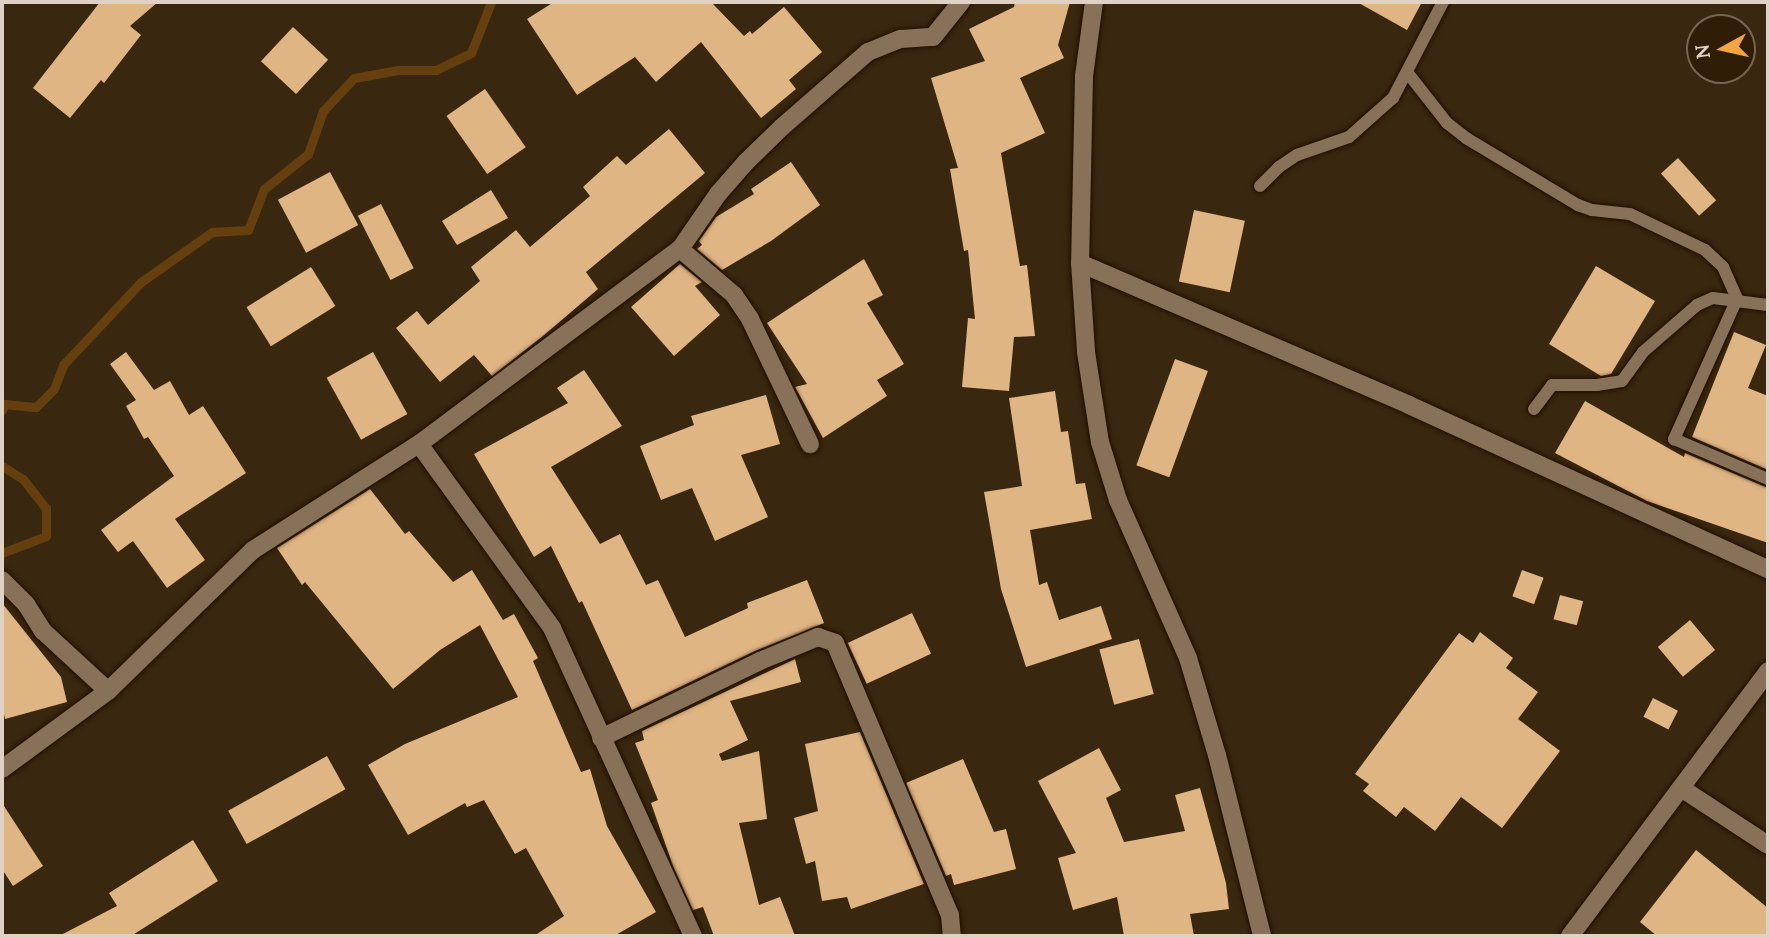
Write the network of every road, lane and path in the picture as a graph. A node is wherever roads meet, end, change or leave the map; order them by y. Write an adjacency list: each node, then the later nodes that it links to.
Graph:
1 (961, 2): 6 (street)
2 (1094, 2): 7 (street)
3 (1443, 2): 4 (lane)
4 (1407, 72): 5 (lane); 8 (lane)
5 (1260, 186)
6 (680, 249): 11 (street); 12 (street)
7 (1080, 263): 14 (street); 24 (street)
8 (1737, 299): 9 (lane); 10 (lane); 13 (lane)
9 (1768, 305)
10 (1534, 409)
11 (419, 444): 17 (street); 18 (street)
12 (810, 444)
13 (1768, 478)
14 (1768, 569)
15 (2, 580): 17 (street)
16 (1768, 671): 20 (street)
17 (108, 691): 19 (street)
18 (601, 738): 22 (street); 23 (street)
19 (2, 768)
20 (1681, 789): 21 (street); 25 (street)
21 (1768, 845)
22 (693, 936)
23 (952, 936)
24 (1262, 936)
25 (1570, 936)

